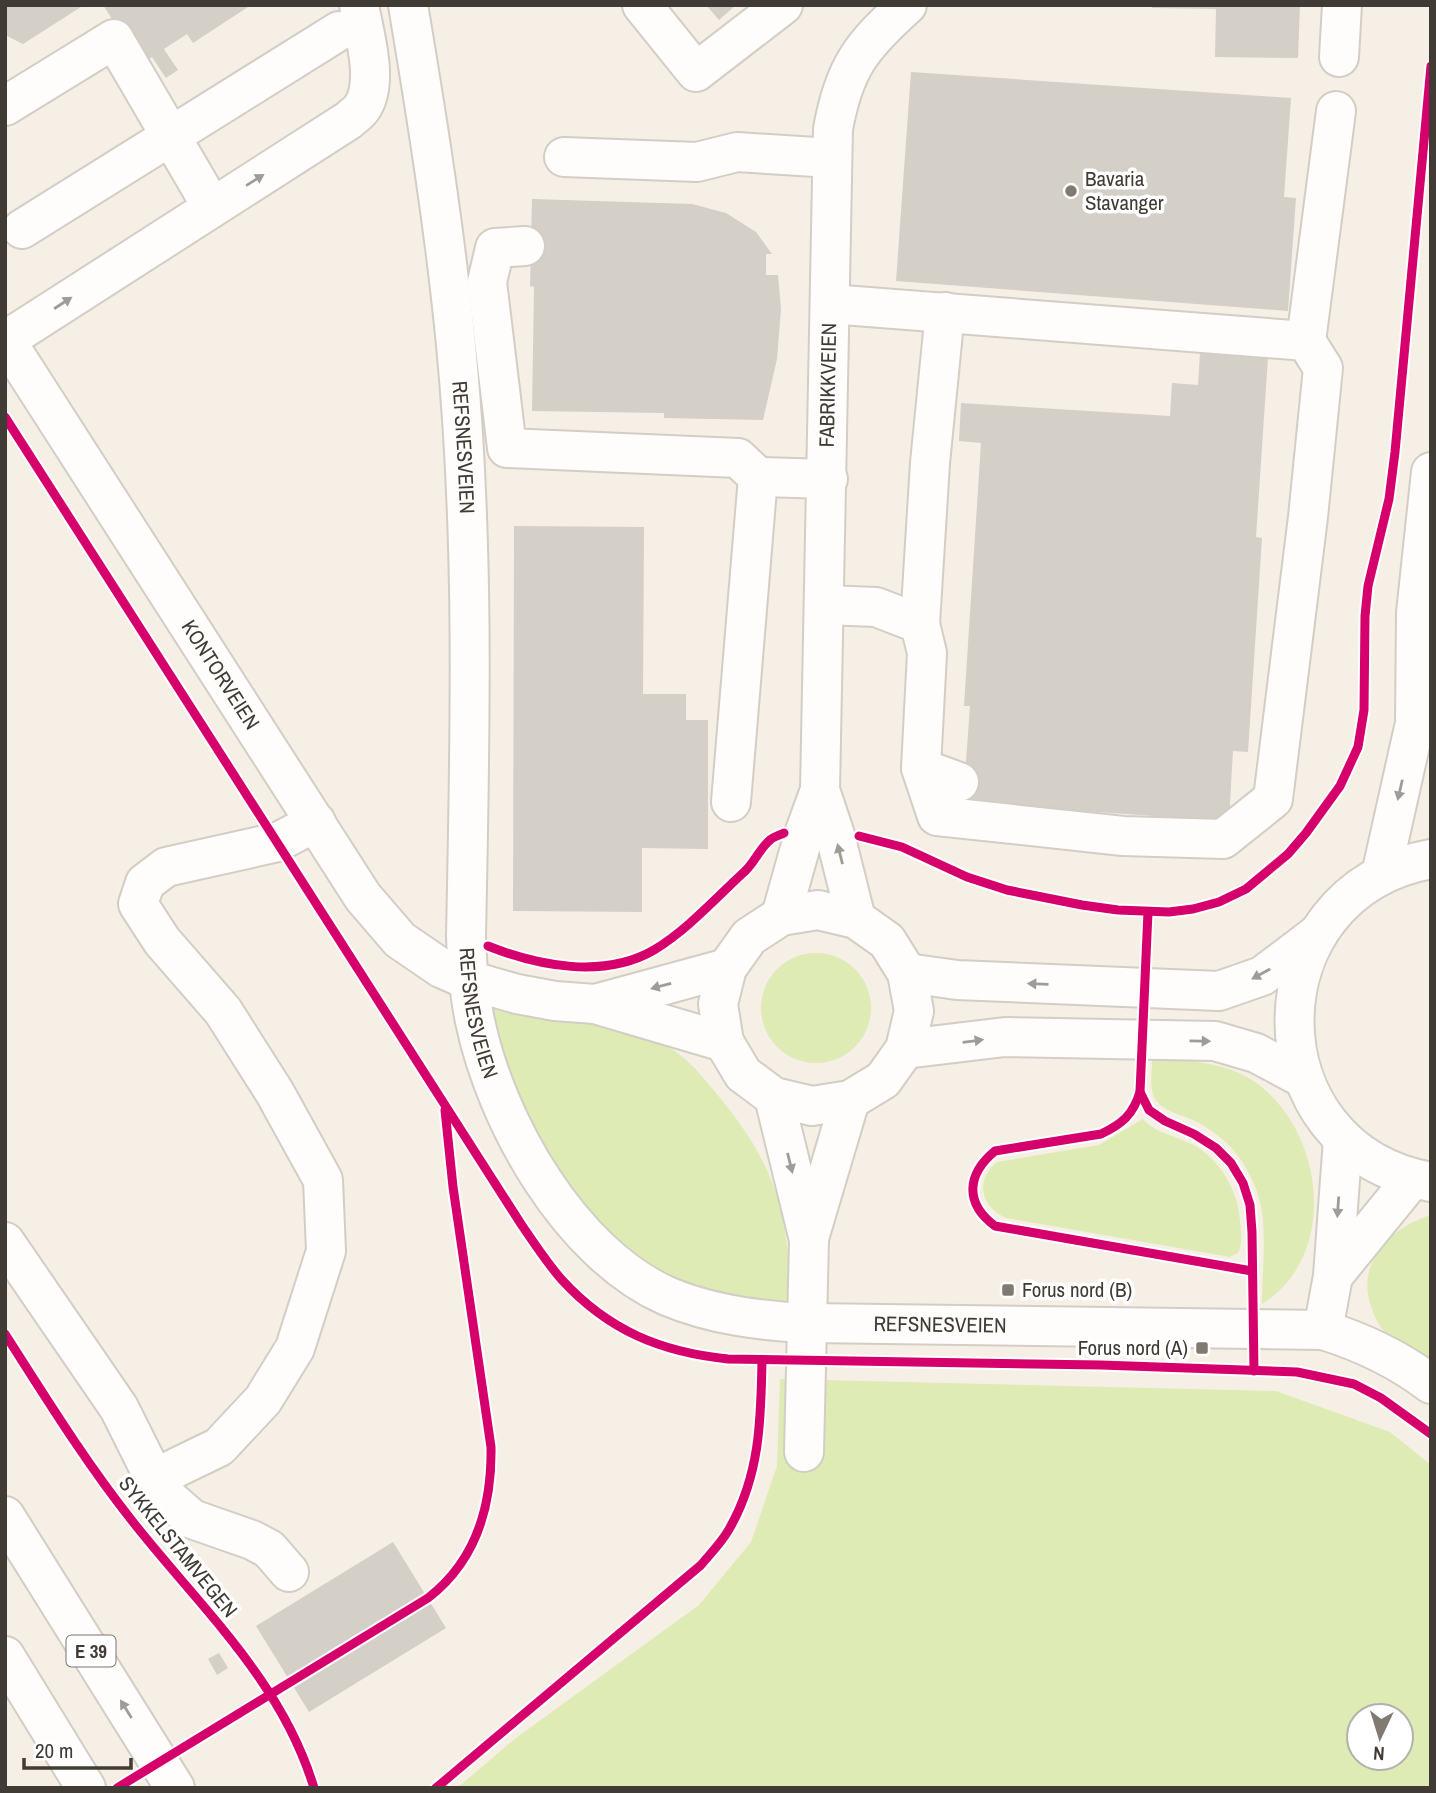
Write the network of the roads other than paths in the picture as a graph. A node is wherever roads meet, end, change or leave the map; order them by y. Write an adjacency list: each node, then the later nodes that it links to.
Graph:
1 (408, 5): 38 (main road, REFSNESVEIEN)
2 (642, 5): 3 (main road)
3 (783, 5)
4 (907, 5): 12 (main road, FABRIKKVEIEN)
5 (1342, 5): 7 (main road)
6 (349, 18): 10 (main road); 13 (main road, one-way to 6)
7 (1339, 57)
8 (5, 106): 10 (main road)
9 (1336, 111): 19 (main road)
10 (170, 138): 13 (main road); 14 (main road)
11 (564, 157): 12 (main road)
12 (831, 158): 16 (main road, FABRIKKVEIEN)
13 (212, 207): 18 (main road, one-way to 13)
14 (22, 229)
15 (525, 246): 21 (main road)
16 (830, 304): 17 (main road); 22 (main road, FABRIKKVEIEN)
17 (945, 312): 19 (main road); 24 (main road)
18 (5, 339): 30 (main road, KONTORVEIEN)
19 (1306, 341): 26 (main road)
20 (1431, 472): 25 (main road)
21 (758, 478): 22 (main road); 29 (main road)
22 (828, 479): 23 (main road, FABRIKKVEIEN)
23 (825, 605): 24 (main road); 28 (main road, FABRIKKVEIEN)
24 (920, 624): 26 (main road)
25 (1423, 740): 32 (main road, one-way to 32)
26 (920, 768): 27 (main road)
27 (959, 782)
28 (820, 790): 33 (main road, FABRIKKVEIEN); 34 (main road, FABRIKKVEIEN, one-way to 28)
29 (731, 802)
30 (316, 822): 38 (main road, KONTORVEIEN); 54 (main road)
31 (1431, 859): 32 (main road)
32 (1381, 875): 35 (main road)
33 (781, 916): 34 (main road); 36 (main road)
34 (856, 919): 37 (main road)
35 (1317, 934): 37 (main road, one-way to 37); 42 (main road)
36 (727, 968): 39 (main road, one-way to 39); 40 (main road)
37 (908, 973): 41 (main road)
38 (468, 980): 39 (main road, KONTORVEIEN); 50 (main road, REFSNESVEIEN)
39 (595, 1004): 40 (main road)
40 (723, 1042): 43 (main road)
41 (905, 1049): 42 (main road, one-way to 42); 44 (main road)
42 (1303, 1078): 45 (main road)
43 (774, 1097): 44 (main road); 47 (main road, one-way to 47)
44 (850, 1100): 47 (main road)
45 (1343, 1139): 46 (main road); 49 (main road, one-way to 49)
46 (1421, 1181): 49 (main road)
47 (809, 1240): 50 (main road)
48 (5, 1242): 54 (main road)
49 (1333, 1276): 51 (main road)
50 (808, 1322): 51 (main road, REFSNESVEIEN); 53 (main road)
51 (1323, 1330): 52 (main road, REFSNESVEIEN)
52 (1431, 1384)
53 (804, 1452)
54 (155, 1478): 56 (main road)
55 (5, 1516): 59 (main road, E 39, one-way to 55)
56 (289, 1572)
57 (5, 1656): 58 (main road)
58 (86, 1788)
59 (175, 1788)

